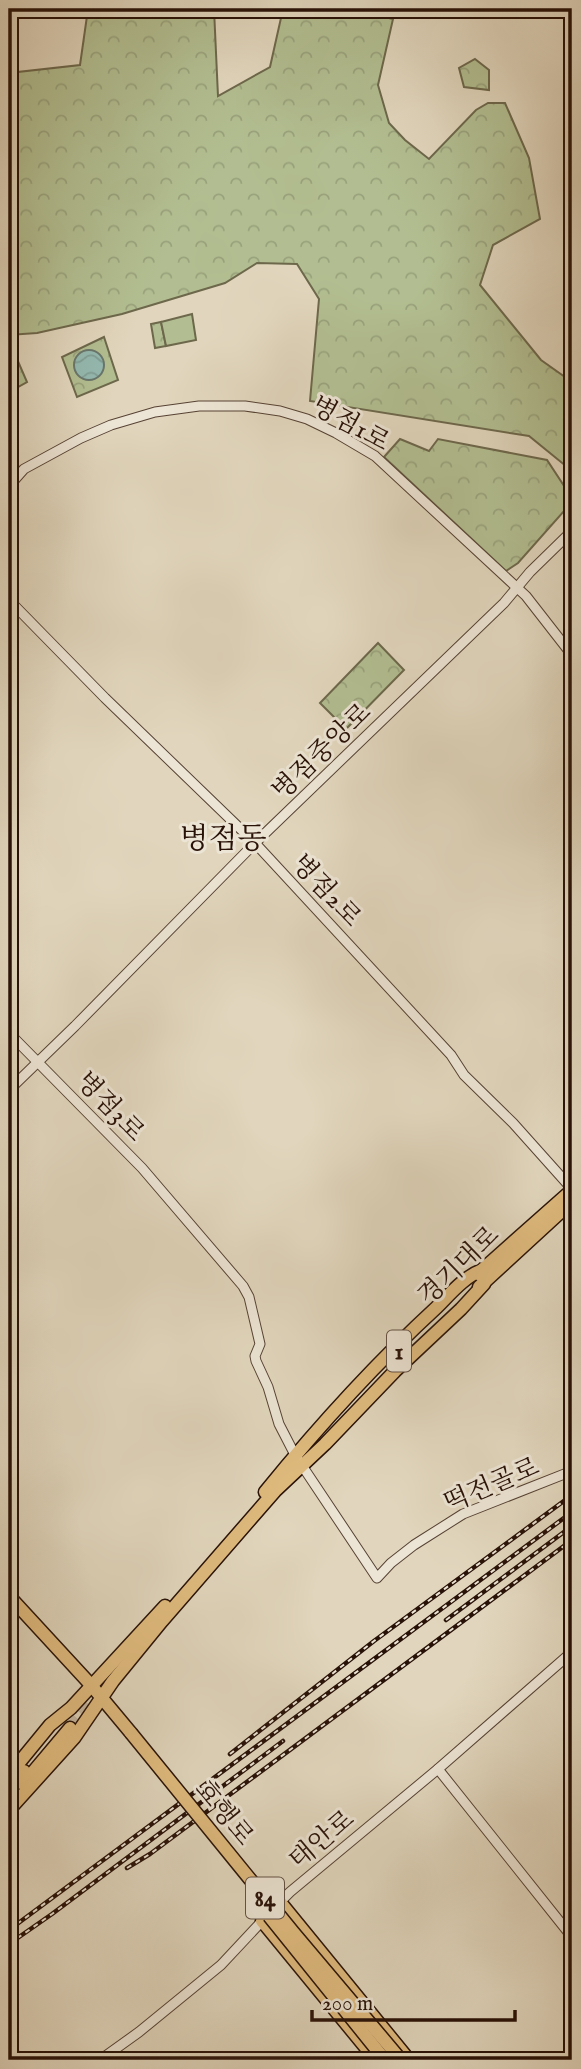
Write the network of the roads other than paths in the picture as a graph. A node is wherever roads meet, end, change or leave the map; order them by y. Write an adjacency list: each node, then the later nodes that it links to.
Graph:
1 (9, 486): 3 (street, 병점1로)
2 (572, 531): 3 (street, 병점중앙로)
3 (517, 587): 5 (street, 병점1로); 6 (street, 병점중앙로)
4 (9, 600): 6 (street, 병점2로)
5 (572, 655)
6 (255, 843): 8 (street, 병점중앙로); 10 (street, 병점2로)
7 (9, 1032): 8 (street, 병점3로)
8 (37, 1061): 9 (street, 병점중앙로); 14 (street, 병점3로)
9 (9, 1090)
10 (572, 1190): 12 (main road, 경기대로)
11 (572, 1201): 12 (main road, 경기대로)
12 (483, 1277): 13 (main road, 경기대로); 13 (main road)
13 (321, 1440): 14 (main road)
14 (298, 1460): 15 (street, 떡전골로); 19 (main road); 20 (main road)
15 (572, 1472)
16 (9, 1596): 19 (main road, 효행로 / 84)
17 (9, 1606): 19 (main road, 효행로 / 84)
18 (572, 1652): 22 (street, 태안로)
19 (88, 1688): 20 (main road, 효행로 / 84); 23 (main road)
20 (100, 1703): 21 (main road, 효행로 / 84); 26 (main road)
21 (129, 1736): 34 (main road, 84, bridge); 35 (main road, 효행로 / 84, bridge)
22 (438, 1769): 27 (street, 태안로); 29 (street)
23 (9, 1775)
24 (9, 1788): 25 (main road)
25 (9, 1800)
26 (9, 1810)
27 (280, 1902): 28 (street, 태안로); 36 (main road)
28 (262, 1921): 32 (street, 태안로); 33 (main road)
29 (572, 1937)
30 (9, 2059): 31 (highway)
31 (32, 2060)
32 (100, 2060)
33 (376, 2060)
34 (385, 2060)
35 (401, 2060)
36 (409, 2060)

